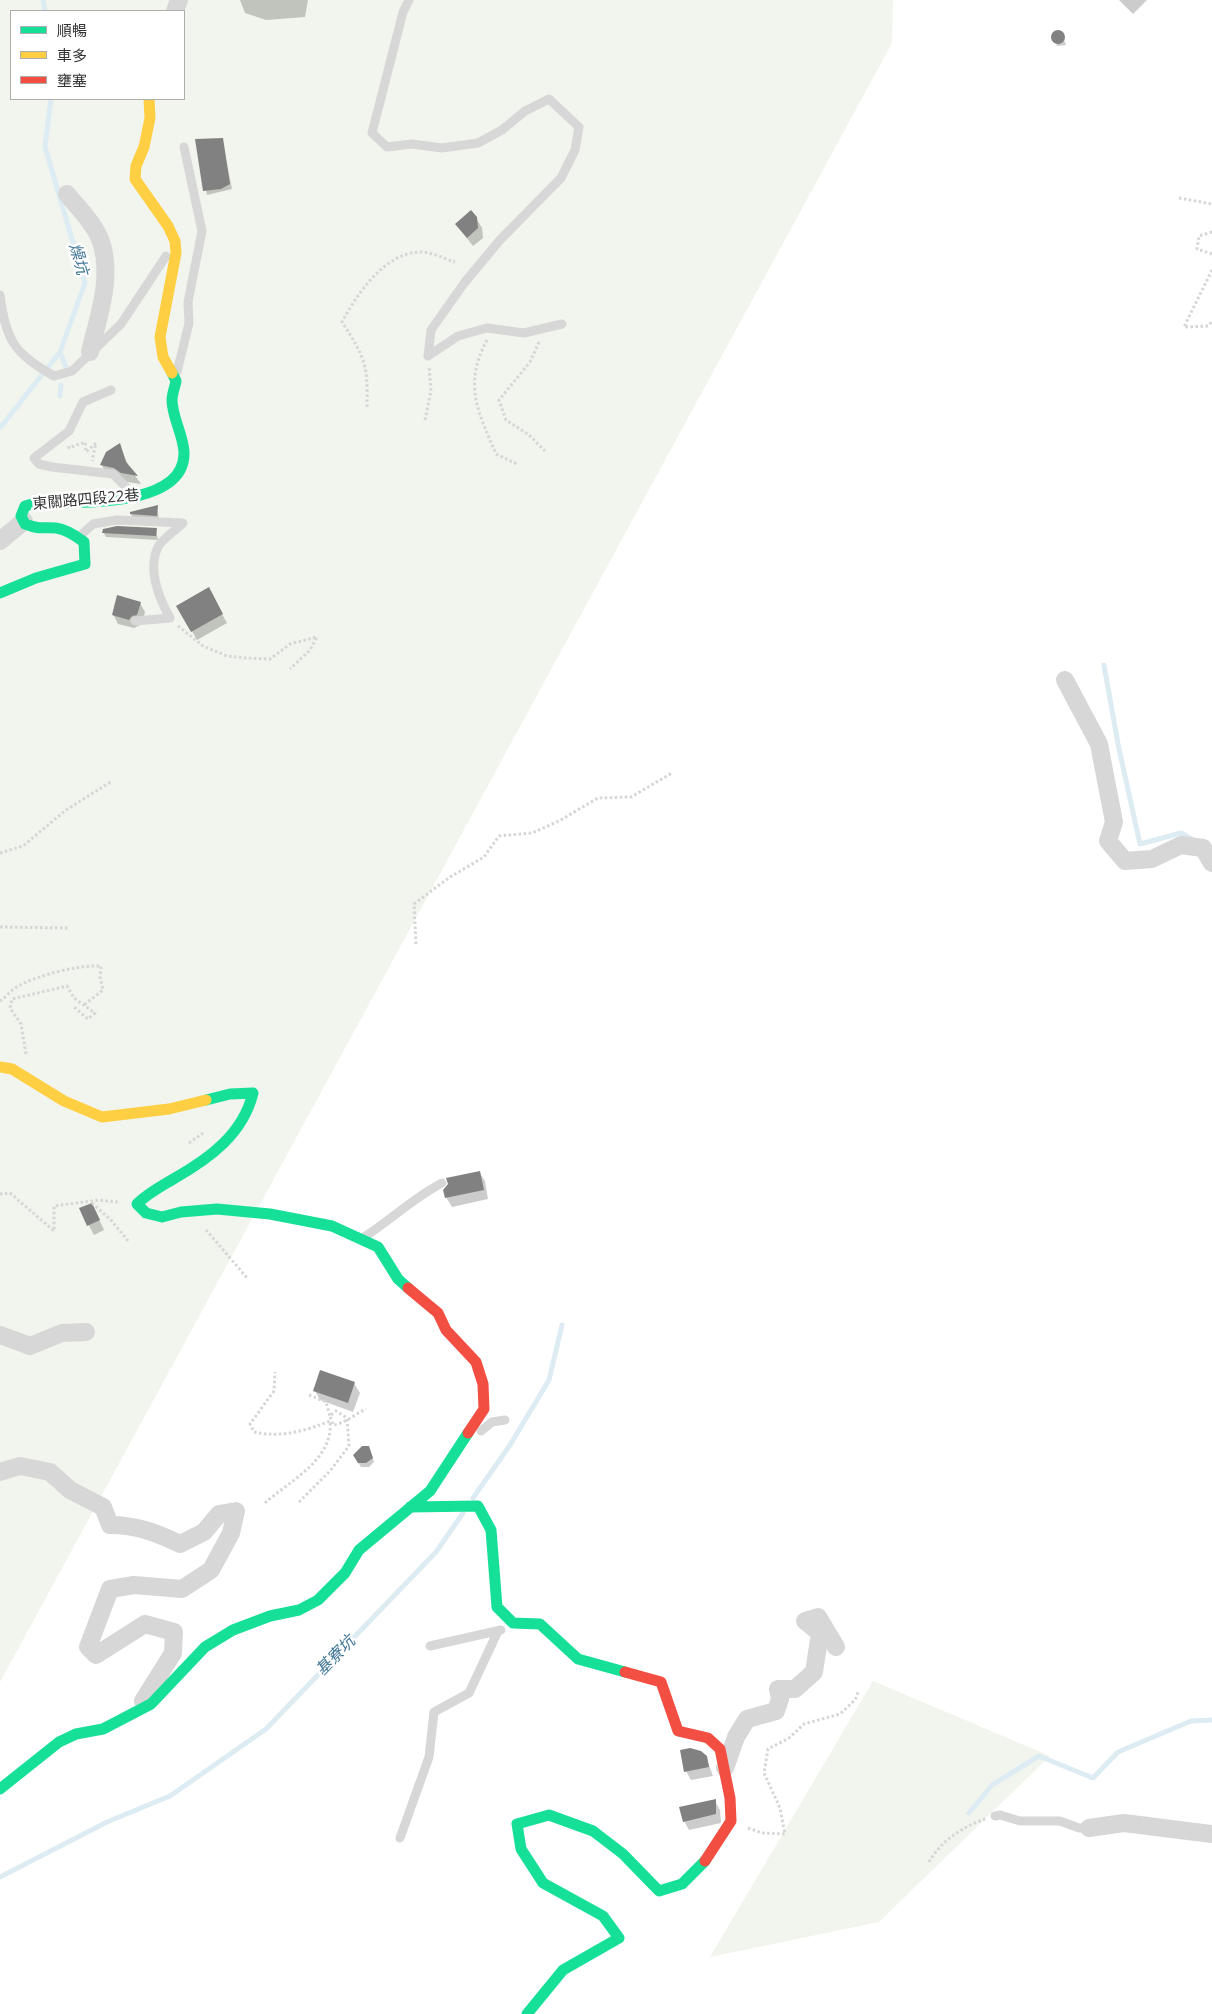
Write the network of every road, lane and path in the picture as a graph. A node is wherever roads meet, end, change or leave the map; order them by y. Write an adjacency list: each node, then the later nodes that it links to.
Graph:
1 (409, 0): 17 (lane)
2 (150, 100): 8 (street)
3 (184, 147): 18 (lane)
4 (67, 194): 16 (street)
5 (1179, 198): 6 (path)
6 (1212, 204)
7 (1212, 232): 9 (path)
8 (175, 241): 16 (lane); 18 (street)
9 (1212, 254)
10 (455, 262): 20 (path)
11 (1212, 270): 13 (path)
12 (0, 295): 16 (lane)
13 (1212, 321)
14 (562, 324): 15 (lane); 23 (path)
15 (495, 329): 17 (lane); 24 (path)
16 (90, 352)
17 (428, 356): 21 (path)
18 (176, 381): 26 (street, 東關路四段22巷)
19 (111, 390): 25 (lane)
20 (367, 407)
21 (425, 420)
22 (73, 440): 25 (path)
23 (545, 451)
24 (517, 464)
25 (107, 474): 26 (lane)
26 (136, 496): 27 (street, 東關路四段22巷)
27 (24, 521): 28 (street, 東關路四段22巷); 29 (street)
28 (78, 538): 30 (street); 31 (lane)
29 (0, 541)
30 (0, 593)
31 (170, 618): 32 (lane); 33 (path)
32 (135, 621)
33 (290, 670)
34 (1065, 680): 38 (street)
35 (672, 773): 41 (path)
36 (112, 781): 37 (path)
37 (0, 853)
38 (1212, 863)
39 (0, 927): 40 (path)
40 (70, 928)
41 (416, 944)
42 (0, 1001): 43 (path)
43 (84, 1005): 44 (path); 45 (path)
44 (74, 1007)
45 (31, 1059)
46 (0, 1067): 50 (street)
47 (442, 1183): 52 (lane)
48 (0, 1194): 49 (path)
49 (92, 1202): 50 (path); 53 (path)
50 (137, 1204): 51 (street)
51 (198, 1211): 52 (street); 54 (path)
52 (362, 1238): 64 (street)
53 (129, 1242)
54 (248, 1279)
55 (86, 1332): 56 (street)
56 (0, 1335)
57 (274, 1372): 63 (path)
58 (309, 1395): 60 (path)
59 (366, 1409): 61 (path)
60 (330, 1416): 61 (path); 63 (path)
61 (347, 1418): 63 (path); 66 (path)
62 (505, 1420): 64 (lane)
63 (330, 1421): 67 (path)
64 (458, 1446): 68 (street)
65 (0, 1472): 74 (street)
66 (299, 1502)
67 (265, 1503)
68 (410, 1507): 69 (street); 74 (street)
69 (531, 1623): 70 (lane); 75 (street)
70 (498, 1631): 71 (lane); 81 (lane)
71 (430, 1646)
72 (836, 1647): 75 (street)
73 (859, 1690): 78 (path)
74 (136, 1712): 76 (street)
75 (725, 1769): 78 (street)
76 (0, 1789)
77 (995, 1816): 79 (lane); 82 (path)
78 (731, 1821): 83 (street)
79 (1089, 1828): 80 (street)
80 (1212, 1834)
81 (400, 1838)
82 (930, 1862)
83 (527, 2014)

